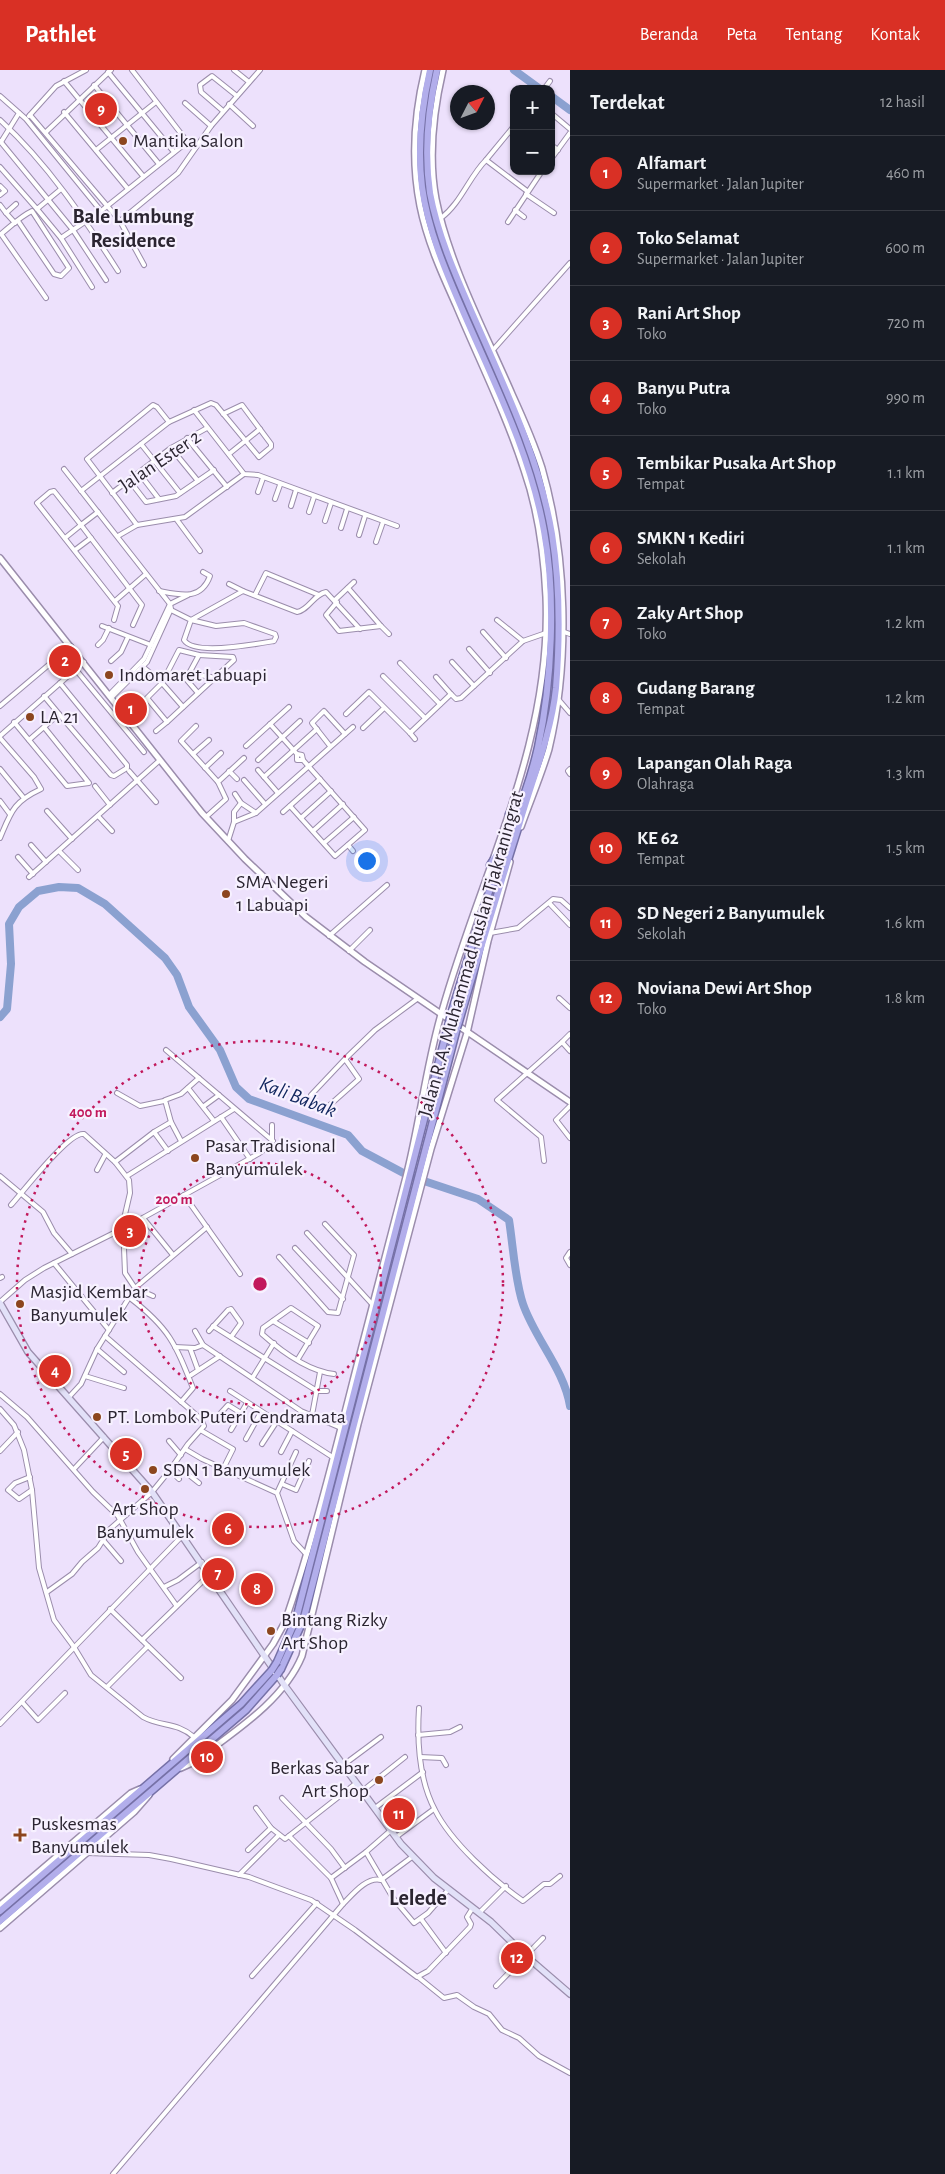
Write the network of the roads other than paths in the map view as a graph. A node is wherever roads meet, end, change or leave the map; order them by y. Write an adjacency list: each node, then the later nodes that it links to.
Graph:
1 (86, 70): 10 (street)
2 (132, 70): 18 (street)
3 (234, 70): 12 (street)
4 (260, 70): 12 (street)
5 (425, 70): 152 (street, Jalan R.A. Muhammad Ruslan Tjakraningrat)
6 (430, 70): 257 (highway, Jalan R.A. Muhammad Ruslan Tjakraningrat)
7 (437, 70): 256 (highway, Jalan R.A. Muhammad Ruslan Tjakraningrat)
8 (443, 70): 64 (street, Jalan R.A. Muhammad Ruslan Tjakraningrat)
9 (110, 71): 13 (street); 25 (street)
10 (64, 81): 17 (street); 24 (street)
11 (550, 81): 14 (street)
12 (249, 82): 16 (street)
13 (94, 85): 17 (street); 29 (street)
14 (547, 85)
15 (0, 96): 23 (street)
16 (236, 96): 20 (street); 21 (street)
17 (78, 98): 22 (street); 37 (street)
18 (156, 102): 25 (street); 42 (street)
19 (185, 104): 30 (street)
20 (230, 104): 21 (street); 31 (street)
21 (223, 111): 30 (street)
22 (64, 112): 35 (street); 40 (street)
23 (19, 113): 28 (street); 32 (street)
24 (30, 114): 28 (street); 35 (street)
25 (142, 114): 29 (street); 42 (street)
26 (555, 116): 33 (street)
27 (0, 120): 32 (street)
28 (26, 120): 60 (street)
29 (128, 126): 37 (street); 45 (street)
30 (210, 126): 65 (street)
31 (253, 126)
32 (10, 129): 38 (street); 50 (street)
33 (570, 129)
34 (511, 130): 44 (street)
35 (46, 132): 57 (street)
36 (570, 133): 41 (street)
37 (112, 138): 40 (street); 48 (street)
38 (1, 144): 54 (street)
39 (555, 148): 41 (street)
40 (96, 150): 51 (street)
41 (558, 150): 43 (street)
42 (174, 152): 45 (street)
43 (555, 154)
44 (486, 160): 52 (street); 64 (street)
45 (159, 164): 48 (street)
46 (0, 167): 58 (street)
47 (539, 175): 52 (street)
48 (143, 176): 51 (street)
49 (0, 186): 53 (street)
50 (61, 189): 54 (street); 67 (street)
51 (128, 189): 57 (street)
52 (526, 193): 59 (street); 62 (street)
53 (0, 195)
54 (48, 199): 58 (street); 69 (street)
55 (16, 204): 61 (street)
56 (0, 206): 61 (street)
57 (107, 206): 60 (street); 65 (street)
58 (37, 208): 70 (street)
59 (515, 210): 63 (street); 68 (street)
60 (101, 211): 67 (street)
61 (6, 213): 66 (street)
62 (554, 214)
63 (524, 217)
64 (441, 218): 77 (street, Jalan R.A. Muhammad Ruslan Tjakraningrat)
65 (120, 221): 72 (street)
66 (16, 222): 66 (street); 76 (street)
67 (86, 222): 69 (street); 73 (street)
68 (508, 222)
69 (73, 230): 70 (street); 74 (street)
70 (61, 238): 75 (street)
71 (570, 263): 77 (street)
72 (144, 265)
73 (118, 272)
74 (106, 280)
75 (92, 287)
76 (46, 298)
77 (494, 350): 151 (street, Jalan R.A. Muhammad Ruslan Tjakraningrat)
78 (194, 410): 79 (street); 80 (street); 81 (street)
79 (223, 414): 82 (street); 84 (street)
80 (169, 422): 85 (street); 93 (street)
81 (207, 428): 83 (street, Jalan Ester 2); 87 (street)
82 (260, 428): 84 (street); 84 (street)
83 (187, 438): 86 (street, Jalan Ester 2); 90 (street)
84 (245, 441): 87 (street)
85 (141, 444): 88 (street); 93 (street)
86 (171, 448): 88 (street, Jalan Ester 2); 96 (street)
87 (229, 454): 92 (street)
88 (154, 460): 91 (street, Jalan Ester 2); 103 (street)
89 (64, 469): 100 (street)
90 (214, 470): 96 (street); 98 (street)
91 (139, 473): 95 (street, Jalan Ester 2); 105 (street)
92 (244, 474): 94 (street); 98 (street)
93 (98, 476): 100 (street); 102 (street)
94 (263, 478): 97 (street); 101 (street)
95 (129, 480): 102 (street, Jalan Ester 2); 105 (street)
96 (198, 481): 103 (street)
97 (280, 485): 99 (street); 106 (street)
98 (227, 487): 113 (street)
99 (296, 490): 104 (street); 108 (street)
100 (81, 491): 110 (street)
101 (258, 492)
102 (112, 493): 117 (street)
103 (180, 493): 105 (street)
104 (314, 497): 107 (street); 111 (street)
105 (159, 499)
106 (275, 499)
107 (331, 503): 109 (street); 114 (street)
108 (291, 506)
109 (347, 509): 112 (street); 119 (street)
110 (98, 512): 116 (street); 121 (street)
111 (309, 512)
112 (365, 516): 115 (street); 120 (street)
113 (177, 520): 117 (street); 126 (street)
114 (325, 521)
115 (383, 522): 118 (street); 124 (street)
116 (81, 525): 122 (street); 122 (street); 123 (street)
117 (137, 525): 121 (street)
118 (397, 526)
119 (341, 528)
120 (359, 535)
121 (118, 536): 129 (street)
122 (65, 538): 125 (street)
123 (91, 538): 125 (street); 132 (street)
124 (376, 542)
125 (75, 550): 140 (street)
126 (200, 551)
127 (0, 558): 160 (street)
128 (203, 572): 138 (street)
129 (146, 574): 132 (street); 134 (street)
130 (354, 582): 133 (street)
131 (228, 584): 135 (street)
132 (130, 588): 140 (street); 145 (street)
133 (348, 588): 139 (street); 147 (street)
134 (159, 591): 138 (street); 141 (street)
135 (243, 591): 136 (street); 143 (street)
136 (255, 595): 137 (street); 137 (street)
137 (319, 595): 139 (street)
138 (188, 596): 141 (street)
139 (336, 601): 149 (street); 149 (street)
140 (115, 602): 142 (street)
141 (170, 607): 143 (street); 153 (street)
142 (114, 620)
143 (192, 620): 143 (street)
144 (497, 620): 157 (street)
145 (133, 625)
146 (102, 626): 148 (street)
147 (381, 626): 149 (street); 154 (street)
148 (109, 628): 156 (street); 158 (street)
149 (360, 629)
150 (483, 632): 164 (street)
151 (564, 632): 155 (street); 183 (street, Jalan R.A. Muhammad Ruslan Tjakraningrat)
152 (546, 633): 157 (street); 250 (street, Jalan R.A. Muhammad Ruslan Tjakraningrat)
153 (157, 634): 159 (street); 169 (street)
154 (389, 634)
155 (570, 634)
156 (128, 637): 159 (street); 165 (street)
157 (523, 641): 164 (street)
158 (98, 645)
159 (151, 645): 169 (street)
160 (71, 646): 162 (street); 166 (street)
161 (469, 648): 171 (street)
162 (62, 653): 170 (street); 185 (street)
163 (199, 655): 172 (street); 175 (street); 176 (street)
164 (506, 658): 171 (street)
165 (111, 661)
166 (84, 662): 170 (street); 182 (street)
167 (452, 662): 178 (street)
168 (400, 663): 184 (street)
169 (142, 666): 176 (street); 182 (street)
170 (76, 669): 177 (street); 212 (street)
171 (490, 672): 178 (street)
172 (189, 673): 175 (street); 179 (street)
173 (383, 676): 192 (street)
174 (436, 677): 180 (street)
175 (216, 678): 179 (street)
176 (162, 682): 186 (street); 195 (street)
177 (60, 683): 181 (street); 189 (street)
178 (474, 686): 180 (street)
179 (198, 693): 186 (street)
180 (451, 694): 184 (street)
181 (44, 696): 189 (street); 194 (street)
182 (111, 696): 217 (street)
183 (558, 700): 191 (street); 246 (street, Jalan R.A. Muhammad Ruslan Tjakraningrat)
184 (440, 704): 192 (street)
185 (0, 706)
186 (183, 707): 195 (street)
187 (290, 707): 196 (street)
188 (384, 708): 190 (street); 200 (street); 203 (street)
189 (59, 714): 198 (street)
190 (346, 714)
191 (570, 714)
192 (425, 718): 203 (street)
193 (300, 721): 206 (street)
194 (14, 722): 205 (street); 208 (street)
195 (167, 722): 202 (street)
196 (270, 724): 206 (street); 210 (street)
197 (196, 726): 215 (street)
198 (44, 727): 208 (street); 208 (street)
199 (353, 727): 204 (street)
200 (363, 728)
201 (317, 729): 204 (street); 211 (street); 213 (street)
202 (156, 731)
203 (410, 733): 207 (street)
204 (345, 734): 211 (street)
205 (0, 737): 237 (street)
206 (282, 737): 213 (street); 218 (street)
207 (415, 739)
208 (29, 740)
209 (209, 740): 215 (street)
210 (246, 746)
211 (330, 746): 219 (street)
212 (144, 752)
213 (296, 752): 219 (street); 227 (street)
214 (221, 753): 220 (street)
215 (193, 754): 220 (street)
216 (244, 758): 225 (street)
217 (160, 760): 230 (street); 252 (street)
218 (258, 760)
219 (308, 766): 229 (street); 235 (street)
220 (205, 768): 232 (street)
221 (0, 769): 237 (street)
222 (570, 769): 226 (street)
223 (258, 770): 227 (street)
224 (129, 771): 230 (street)
225 (230, 771): 228 (street); 232 (street)
226 (570, 774)
227 (264, 777): 235 (street)
228 (237, 779)
229 (320, 779): 234 (street); 244 (street)
230 (137, 780): 239 (street); 243 (street)
231 (244, 780): 241 (street)
232 (218, 782): 252 (street)
233 (95, 786): 243 (street)
234 (330, 791): 242 (street); 254 (street)
235 (278, 793): 241 (street)
236 (235, 794): 240 (street)
237 (23, 797): 247 (street)
238 (0, 802): 247 (street)
239 (156, 802)
240 (241, 803): 249 (street); 255 (street)
241 (265, 804): 249 (street)
242 (343, 804): 253 (street); 259 (street)
243 (110, 805): 251 (street)
244 (290, 806): 248 (street); 254 (street)
245 (47, 811): 261 (street)
246 (527, 811): 256 (highway); 271 (street, Jalan R.A. Muhammad Ruslan Tjakraningrat)
247 (9, 812): 260 (street)
248 (283, 812)
249 (256, 813): 255 (street)
250 (509, 814): 257 (highway); 273 (street, Jalan R.A. Muhammad Ruslan Tjakraningrat)
251 (98, 816): 258 (street); 261 (street)
252 (206, 817): 262 (street)
253 (354, 817): 264 (street); 267 (street)
254 (301, 818): 259 (street)
255 (234, 822): 262 (street)
256 (520, 822): 263 (highway, Jalan R.A. Muhammad Ruslan Tjakraningrat)
257 (512, 827): 265 (highway, Jalan R.A. Muhammad Ruslan Tjakraningrat)
258 (112, 831)
259 (313, 831): 264 (street)
260 (0, 835)
261 (72, 839): 268 (street)
262 (228, 841): 281 (street)
263 (514, 842): 271 (highway); 312 (highway, Jalan R.A. Muhammad Ruslan Tjakraningrat)
264 (324, 843): 267 (street)
265 (506, 843): 273 (highway); 311 (highway, Jalan R.A. Muhammad Ruslan Tjakraningrat, bridge)
266 (31, 845): 272 (street)
267 (348, 845): 269 (street)
268 (59, 851): 272 (street); 274 (street)
269 (353, 851)
270 (18, 857): 272 (street)
271 (512, 857): 280 (street, Jalan R.A. Muhammad Ruslan Tjakraningrat)
272 (46, 862)
273 (490, 865): 286 (street, Jalan R.A. Muhammad Ruslan Tjakraningrat)
274 (78, 870)
275 (387, 885): 281 (street)
276 (550, 904): 277 (street); 278 (street); 280 (street)
277 (570, 908)
278 (570, 925)
279 (370, 930): 282 (street)
280 (490, 933): 287 (street, Jalan R.A. Muhammad Ruslan Tjakraningrat)
281 (330, 936): 282 (street)
282 (349, 951): 284 (street)
283 (559, 998): 285 (street)
284 (417, 999): 286 (street); 292 (street)
285 (570, 1008)
286 (440, 1015): 287 (street); 311 (street, Jalan R.A. Muhammad Ruslan Tjakraningrat)
287 (467, 1033): 293 (street); 312 (street, Jalan R.A. Muhammad Ruslan Tjakraningrat)
288 (570, 1034): 289 (street)
289 (562, 1042): 291 (street); 293 (street)
290 (166, 1050): 294 (street)
291 (570, 1050)
292 (345, 1059): 292 (street)
293 (527, 1073): 299 (street); 316 (street)
294 (199, 1078): 295 (street); 297 (street)
295 (188, 1088): 298 (street); 300 (street)
296 (117, 1093): 298 (street)
297 (219, 1095): 300 (street); 302 (street)
298 (164, 1100): 305 (street)
299 (570, 1102)
300 (204, 1106): 304 (street)
301 (570, 1106): 308 (street)
302 (234, 1109): 303 (street); 310 (street)
303 (221, 1117): 304 (street); 315 (street)
304 (214, 1121): 309 (street)
305 (171, 1122): 307 (street); 309 (street)
306 (272, 1125): 310 (street)
307 (154, 1132): 313 (street); 317 (street)
308 (570, 1138)
309 (181, 1141): 313 (street)
310 (273, 1141): 315 (street)
311 (415, 1147): 325 (highway, Jalan R.A. Muhammad Ruslan Tjakraningrat)
312 (428, 1149): 325 (highway, Jalan R.A. Muhammad Ruslan Tjakraningrat)
313 (168, 1152): 320 (street)
314 (105, 1155): 317 (street); 318 (street); 321 (street)
315 (250, 1159): 322 (street)
316 (544, 1161)
317 (115, 1162): 320 (street)
318 (96, 1170)
319 (0, 1176): 321 (street)
320 (127, 1176): 328 (street)
321 (21, 1194): 323 (street); 333 (street)
322 (184, 1195): 324 (street); 327 (street)
323 (11, 1205)
324 (144, 1218): 328 (street); 334 (street)
325 (403, 1222): 330 (highway, Jalan R.A. Muhammad Ruslan Tjakraningrat); 345 (street, Jalan R.A. Muhammad Ruslan Tjakraningrat); 390 (highway, Jalan R.A. Muhammad Ruslan Tjakraningrat)
326 (325, 1224): 339 (street)
327 (207, 1226): 334 (street); 338 (street)
328 (123, 1229): 333 (street); 340 (street)
329 (307, 1233): 339 (street)
330 (403, 1245): 385 (street, Jalan R.A. Muhammad Ruslan Tjakraningrat); 391 (highway, Jalan R.A. Muhammad Ruslan Tjakraningrat)
331 (295, 1248): 343 (street)
332 (570, 1252): 337 (street)
333 (72, 1254): 336 (street)
334 (173, 1255): 340 (street)
335 (278, 1257): 343 (street)
336 (54, 1263): 344 (street); 348 (street)
337 (570, 1265)
338 (240, 1274)
339 (348, 1278): 343 (street); 345 (street)
340 (135, 1288): 341 (street); 342 (street)
341 (153, 1296)
342 (130, 1298): 348 (street); 356 (street)
343 (343, 1300)
344 (0, 1302): 374 (main road)
345 (372, 1304): 384 (street, Jalan R.A. Muhammad Ruslan Tjakraningrat)
346 (274, 1321): 353 (street); 354 (street); 354 (street)
347 (213, 1326): 350 (street); 352 (street); 352 (street)
348 (109, 1330): 351 (street)
349 (195, 1331): 355 (street)
350 (209, 1331)
351 (105, 1336): 358 (street); 375 (street)
352 (232, 1337): 360 (street)
353 (274, 1343): 360 (street); 361 (street)
354 (309, 1343): 361 (street)
355 (203, 1345): 357 (street); 359 (street)
356 (176, 1347): 357 (street); 375 (street)
357 (190, 1348): 362 (street)
358 (97, 1349): 363 (street); 367 (street)
359 (220, 1356): 362 (street); 368 (street)
360 (264, 1359): 368 (street); 371 (street)
361 (298, 1359): 364 (street)
362 (198, 1370): 366 (street)
363 (124, 1372)
364 (320, 1372): 365 (street); 371 (street)
365 (334, 1374)
366 (191, 1375)
367 (85, 1376): 369 (street); 374 (street)
368 (252, 1377): 380 (street)
369 (124, 1388)
370 (230, 1391): 376 (street)
371 (317, 1391): 372 (street); 380 (street)
372 (327, 1391)
373 (0, 1394): 407 (street)
374 (68, 1398): 392 (main road)
375 (182, 1402): 387 (street)
376 (247, 1402): 378 (street); 379 (street)
377 (0, 1409): 389 (street)
378 (261, 1412): 383 (street); 393 (street)
379 (241, 1413): 381 (street); 386 (street)
380 (312, 1415): 382 (street)
381 (218, 1416)
382 (326, 1420): 384 (street); 390 (street)
383 (277, 1421): 388 (street); 395 (street)
384 (343, 1421): 390 (street, Jalan R.A. Muhammad Ruslan Tjakraningrat)
385 (358, 1424): 391 (highway); 405 (street, Jalan R.A. Muhammad Ruslan Tjakraningrat)
386 (231, 1430)
387 (202, 1431): 398 (street); 408 (street)
388 (292, 1431): 400 (street); 403 (street)
389 (18, 1432): 399 (street); 410 (street)
390 (342, 1432): 396 (highway, Jalan R.A. Muhammad Ruslan Tjakraningrat); 403 (street, Jalan R.A. Muhammad Ruslan Tjakraningrat)
391 (352, 1433): 397 (highway, Jalan R.A. Muhammad Ruslan Tjakraningrat)
392 (104, 1438): 407 (street); 415 (main road)
393 (246, 1439)
394 (169, 1441): 402 (street)
395 (262, 1444)
396 (341, 1444): 403 (highway); 446 (highway, Jalan R.A. Muhammad Ruslan Tjakraningrat, bridge)
397 (349, 1445): 405 (highway); 449 (highway, Jalan R.A. Muhammad Ruslan Tjakraningrat, bridge)
398 (185, 1449): 402 (street); 408 (street)
399 (0, 1451)
400 (281, 1452)
401 (296, 1452): 413 (street)
402 (181, 1455): 406 (street)
403 (334, 1457): 420 (street, Jalan R.A. Muhammad Ruslan Tjakraningrat)
404 (309, 1461): 413 (street)
405 (349, 1461): 434 (street, Jalan R.A. Muhammad Ruslan Tjakraningrat)
406 (175, 1464): 409 (street); 412 (street)
407 (74, 1469): 417 (street)
408 (224, 1469): 416 (street)
409 (170, 1470): 411 (street); 415 (street)
410 (30, 1477): 414 (street); 414 (street)
411 (179, 1479)
412 (199, 1483)
413 (282, 1484): 416 (street)
414 (32, 1490): 426 (street)
415 (152, 1492): 417 (street); 418 (main road)
416 (277, 1493): 420 (street)
417 (121, 1520): 419 (street); 423 (street)
418 (183, 1535): 422 (main road); 423 (street)
419 (103, 1540): 421 (street); 426 (street)
420 (306, 1554): 432 (street, Jalan R.A. Muhammad Ruslan Tjakraningrat)
421 (121, 1561)
422 (202, 1562): 424 (main road); 425 (street)
423 (149, 1568): 425 (street); 428 (street)
424 (210, 1574): 427 (street); 432 (main road)
425 (164, 1587): 427 (street)
426 (47, 1592): 430 (street)
427 (176, 1605): 429 (street)
428 (110, 1609): 429 (street); 430 (street)
429 (142, 1640): 431 (street)
430 (74, 1646): 435 (street); 437 (street)
431 (148, 1646): 433 (street); 435 (street)
432 (266, 1655): 434 (main road); 442 (street, Jalan R.A. Muhammad Ruslan Tjakraningrat)
433 (181, 1678)
434 (285, 1686): 448 (main road); 449 (street, Jalan R.A. Muhammad Ruslan Tjakraningrat)
435 (107, 1687): 442 (street)
436 (65, 1693): 437 (street)
437 (22, 1702): 439 (street)
438 (419, 1708): 441 (street)
439 (0, 1724)
440 (460, 1727): 441 (street)
441 (418, 1735): 445 (street)
442 (194, 1737): 446 (street, Jalan R.A. Muhammad Ruslan Tjakraningrat)
443 (381, 1737): 448 (street)
444 (405, 1757): 454 (street)
445 (420, 1757): 447 (street); 450 (street)
446 (169, 1765): 452 (highway, Jalan R.A. Muhammad Ruslan Tjakraningrat)
447 (446, 1765)
448 (342, 1766): 451 (main road)
449 (177, 1769): 453 (highway, Jalan R.A. Muhammad Ruslan Tjakraningrat)
450 (423, 1772): 457 (street); 458 (street)
451 (355, 1784): 454 (main road); 459 (street)
452 (144, 1787): 478 (street, Jalan R.A. Muhammad Ruslan Tjakraningrat); 480 (highway, Jalan R.A. Muhammad Ruslan Tjakraningrat)
453 (151, 1792): 467 (street, Jalan R.A. Muhammad Ruslan Tjakraningrat); 484 (highway, Jalan R.A. Muhammad Ruslan Tjakraningrat)
454 (361, 1792): 457 (main road)
455 (282, 1798): 459 (street)
456 (256, 1808): 460 (street)
457 (374, 1809): 461 (main road)
458 (434, 1809): 464 (street); 474 (street)
459 (305, 1824): 463 (street); 469 (street)
460 (271, 1828): 462 (street); 465 (street)
461 (390, 1830): 464 (main road); 466 (street)
462 (279, 1835): 463 (street); 470 (street)
463 (289, 1836): 472 (street)
464 (395, 1838): 468 (main road)
465 (248, 1850)
466 (366, 1852): 469 (street); 473 (street)
467 (87, 1853): 470 (street); 485 (street, Jalan R.A. Muhammad Ruslan Tjakraningrat)
468 (412, 1856): 473 (street); 475 (main road)
469 (345, 1868): 472 (street)
470 (240, 1875): 476 (street)
471 (560, 1876): 474 (street)
472 (331, 1878): 477 (street)
473 (381, 1880): 477 (street); 483 (street)
474 (506, 1886): 481 (street)
475 (448, 1890): 479 (main road); 483 (street)
476 (317, 1903): 482 (street); 489 (street)
477 (343, 1904): 482 (street)
478 (0, 1905)
479 (472, 1908): 481 (main road); 487 (street)
480 (0, 1912)
481 (479, 1913): 488 (main road)
482 (334, 1916): 490 (street); 496 (street)
483 (421, 1920): 487 (street)
484 (0, 1921)
485 (0, 1928)
486 (543, 1938): 488 (street)
487 (446, 1953): 490 (street)
488 (526, 1956): 491 (main road); 492 (street)
489 (252, 1976)
490 (418, 1977): 495 (street)
491 (552, 1979): 493 (main road); 494 (main road)
492 (496, 1986)
493 (570, 1989)
494 (570, 1994)
495 (570, 2073)
496 (113, 2174)

